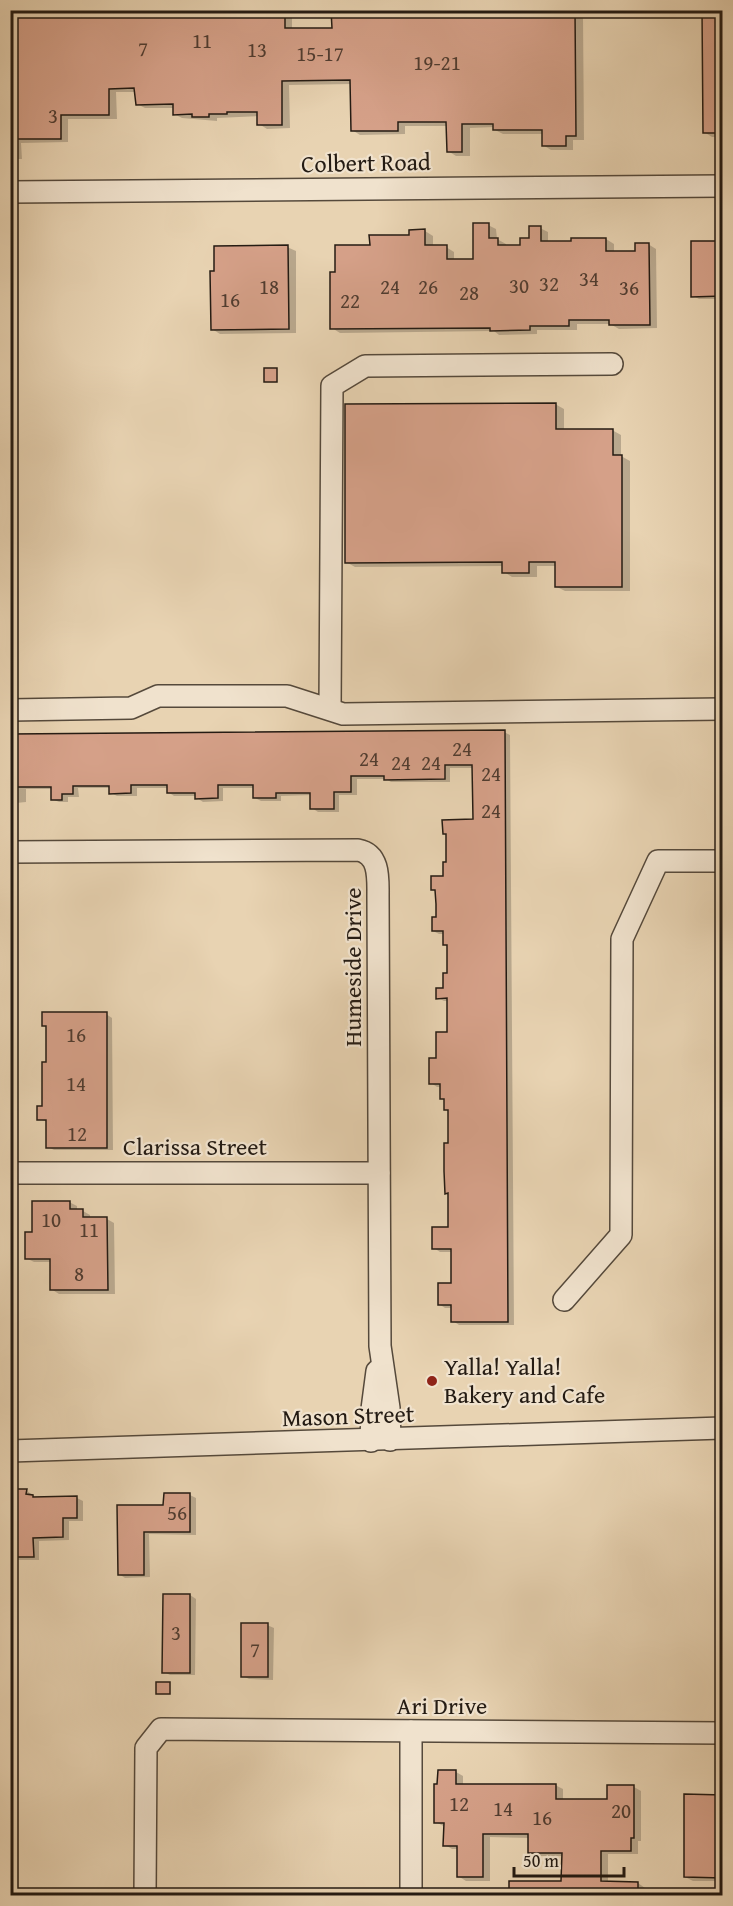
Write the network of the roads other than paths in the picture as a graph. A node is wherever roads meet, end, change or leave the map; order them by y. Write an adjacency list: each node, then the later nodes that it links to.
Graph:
1 (723, 186): 2 (street, Colbert Road)
2 (10, 192)
3 (612, 364): 4 (street)
4 (330, 709): 5 (street); 6 (street)
5 (723, 709)
6 (10, 710)
7 (10, 852): 10 (street, Humeside Drive)
8 (723, 861): 11 (street)
9 (10, 1173): 10 (street, Clarissa Street)
10 (379, 1173): 13 (street, Humeside Drive)
11 (564, 1300)
12 (723, 1428): 13 (street, Mason Street)
13 (381, 1440): 14 (street, Mason Street)
14 (10, 1451)
15 (411, 1731): 16 (street, Ari Drive); 17 (street, Ari Drive); 18 (street)
16 (723, 1733)
17 (145, 1896)
18 (411, 1896)

